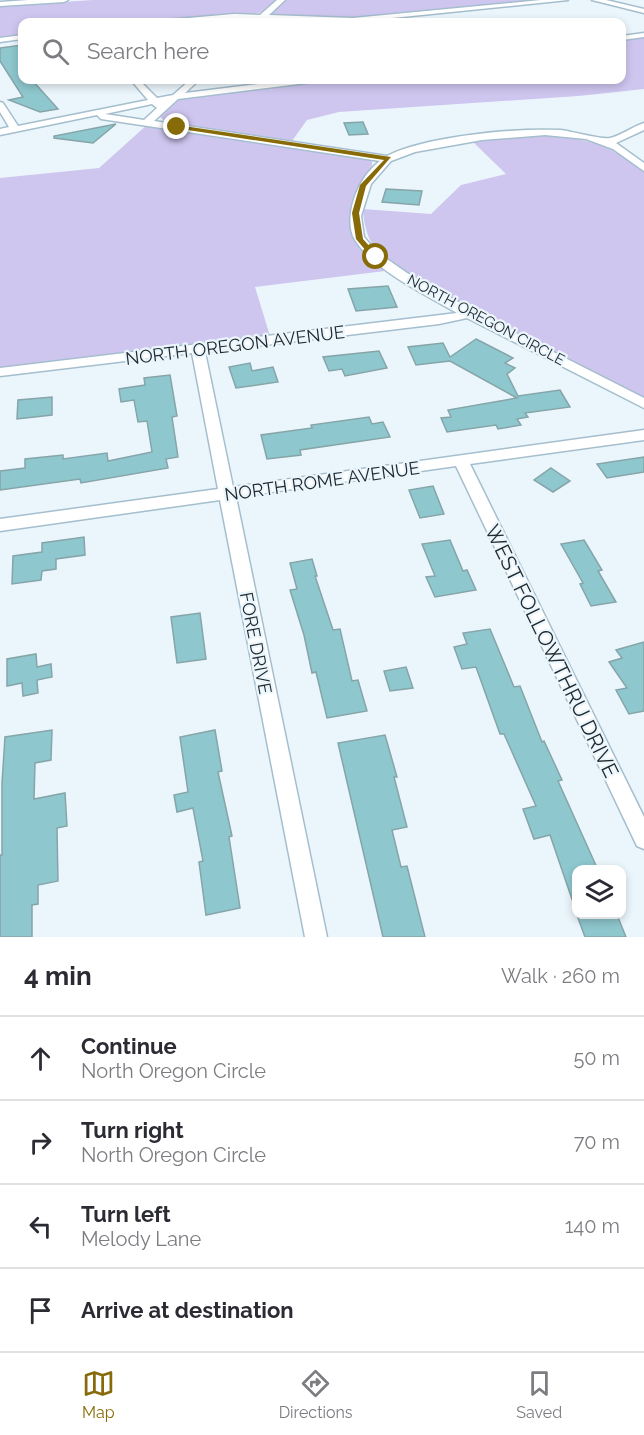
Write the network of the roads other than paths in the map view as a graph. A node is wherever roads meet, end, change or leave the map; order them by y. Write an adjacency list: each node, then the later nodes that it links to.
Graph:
1 (64, 0): 5 (street)
2 (281, 0): 9 (street)
3 (564, 0): 10 (street)
4 (596, 0): 6 (street)
5 (0, 4)
6 (644, 11)
7 (211, 18): 8 (street)
8 (246, 18)
9 (261, 18)
10 (374, 18)
11 (644, 35): 12 (street)
12 (626, 37)
13 (18, 38): 14 (street)
14 (0, 40)
15 (139, 84): 19 (street)
16 (190, 84): 18 (street)
17 (276, 84): 18 (street)
18 (175, 97): 19 (street); 21 (street)
19 (154, 101): 21 (street); 22 (street)
20 (0, 105): 25 (street)
21 (162, 109): 23 (street)
22 (89, 115): 23 (street); 25 (street)
23 (146, 123): 28 (street)
24 (644, 126): 27 (street)
25 (15, 129): 26 (street)
26 (0, 132)
27 (608, 143): 28 (street, NORTH OREGON CIRCLE); 29 (street)
28 (389, 159): 30 (street, NORTH OREGON CIRCLE)
29 (644, 168)
30 (469, 314): 31 (street, NORTH OREGON AVENUE); 33 (street, NORTH OREGON CIRCLE)
31 (198, 349): 32 (street, NORTH OREGON AVENUE); 36 (street, FORE DRIVE)
32 (0, 372)
33 (644, 404)
34 (644, 435): 35 (street, NORTH ROME AVENUE)
35 (461, 462): 36 (street, NORTH ROME AVENUE); 38 (street, WEST FOLLOWTHRU DRIVE)
36 (226, 495): 37 (street, NORTH ROME AVENUE); 39 (street, FORE DRIVE)
37 (0, 525)
38 (644, 839)
39 (316, 937)

